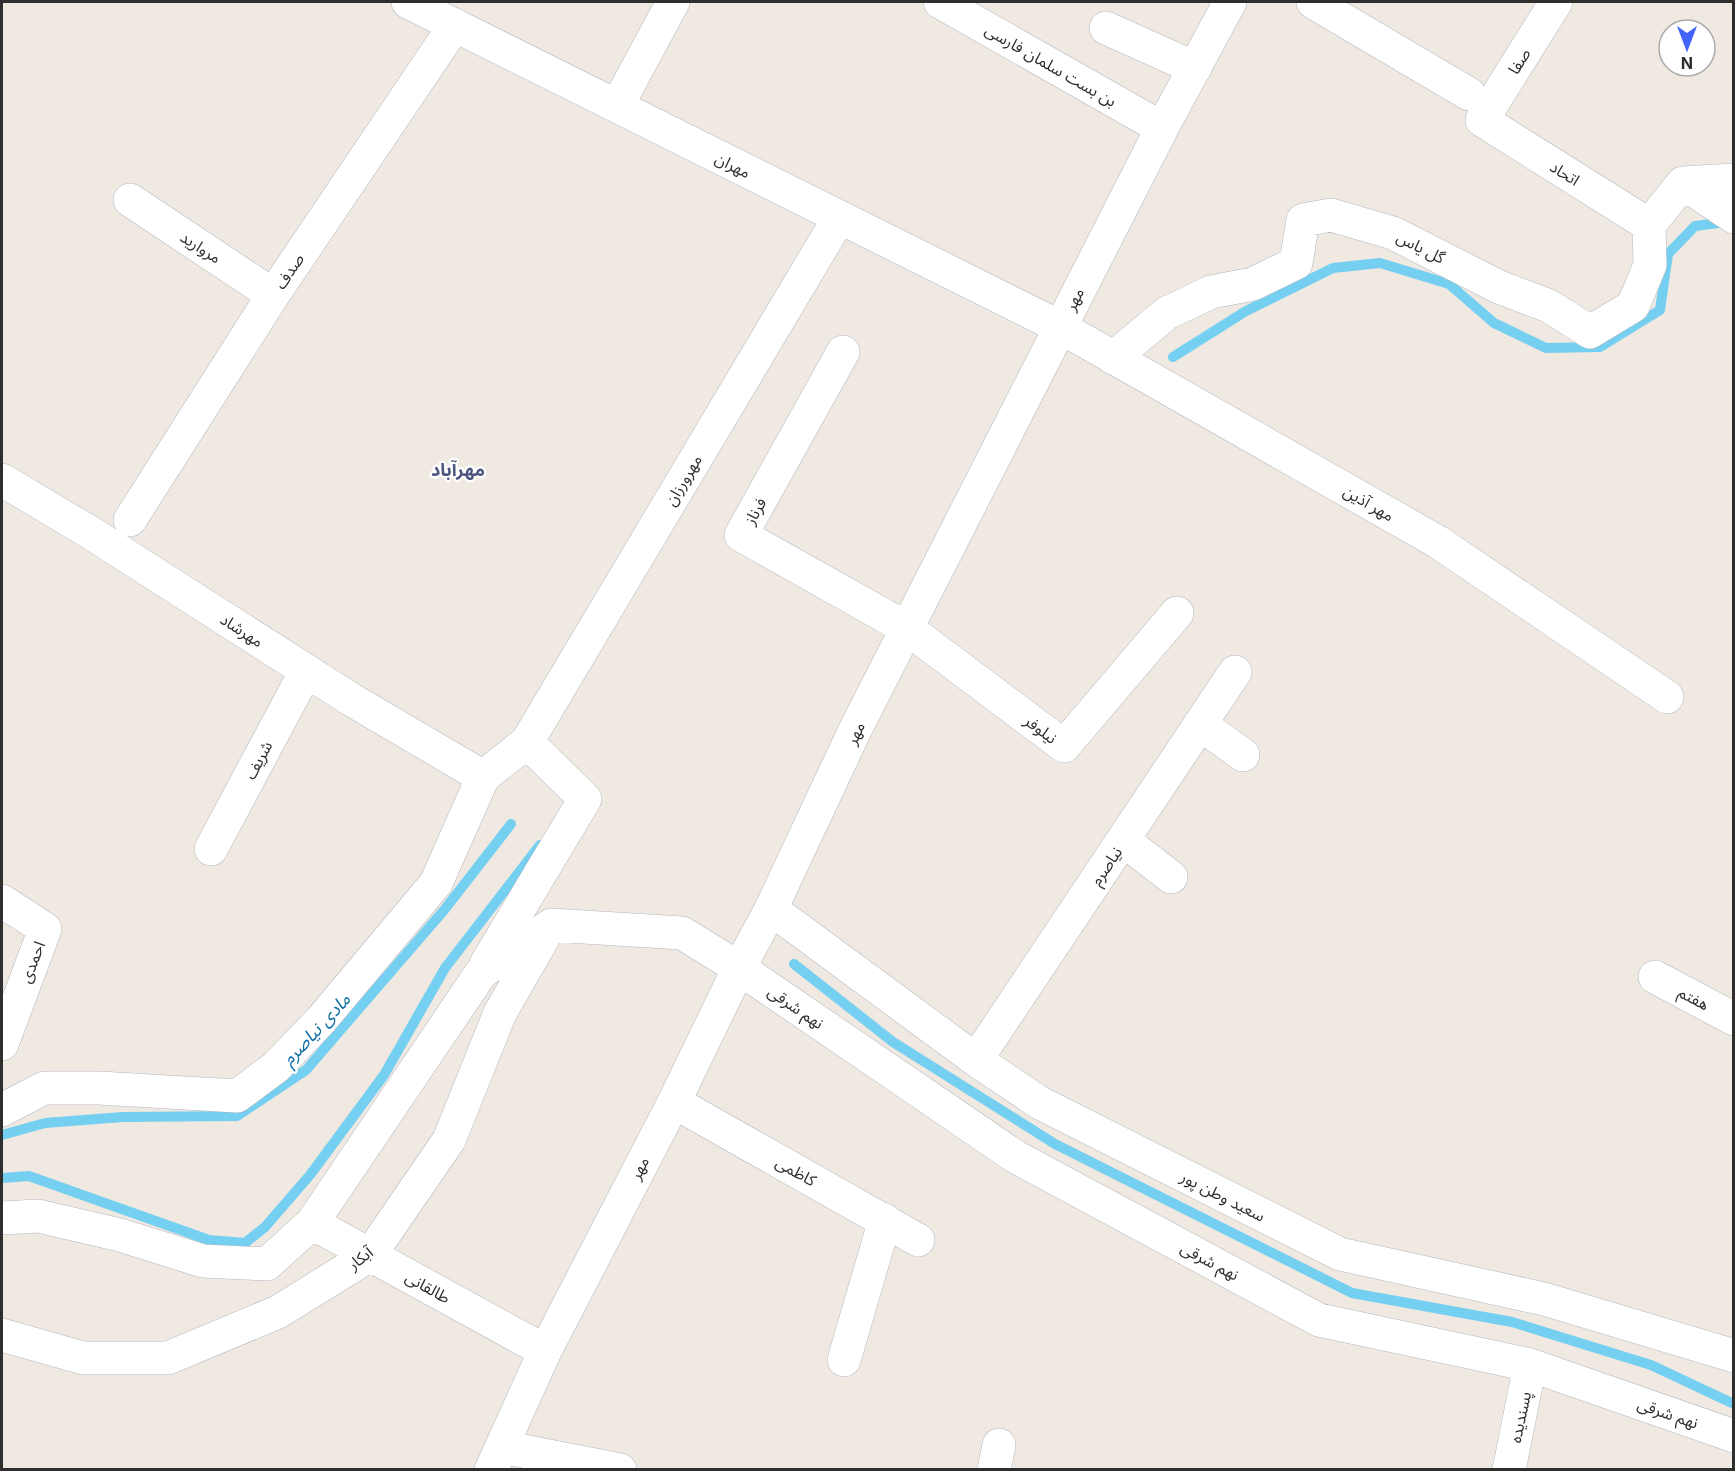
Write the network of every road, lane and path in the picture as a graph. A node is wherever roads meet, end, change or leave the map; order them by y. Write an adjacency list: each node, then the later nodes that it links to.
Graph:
1 (408, 2): 7 (street, مهران)
2 (673, 2): 10 (street)
3 (940, 2): 12 (street, بن بست سلمان فارسی)
4 (1230, 2): 9 (street, مهر)
5 (1313, 2): 11 (street, اتحاد)
6 (1556, 2): 11 (street, صفا)
7 (455, 25): 10 (street, مهران); 19 (street, صدف)
8 (1106, 28): 9 (street)
9 (1195, 68): 12 (street, مهر)
10 (617, 106): 17 (street, مهران)
11 (1476, 107): 18 (street, اتحاد)
12 (1162, 128): 20 (street, مهر)
13 (1734, 180): 14 (street)
14 (1683, 183): 16 (street); 18 (street)
15 (130, 200): 19 (street, مروارید)
16 (1734, 217)
17 (839, 218): 20 (street, مهران); 31 (street, مهرورزان)
18 (1649, 225): 22 (street, گل یاس)
19 (273, 295): 24 (street, صدف)
20 (1060, 327): 22 (street, مهر آذین); 26 (street, مهر)
21 (843, 352): 26 (street, فرناز)
22 (1113, 358): 29 (street, مهر آذین)
23 (2, 480): 27 (street, مهرشاد)
24 (130, 520)
25 (1177, 613): 26 (street, نیلوفر)
26 (908, 629): 38 (street, مهر)
27 (306, 671): 33 (street, مهرشاد); 35 (street, شریف)
28 (1235, 672): 30 (street, نیاصرم)
29 (1667, 697)
30 (1200, 724): 32 (street); 34 (street, نیاصرم)
31 (527, 742): 33 (street); 41 (street)
32 (1243, 755)
33 (483, 777): 47 (street)
34 (1122, 840): 36 (street); 45 (street, نیاصرم)
35 (211, 849)
36 (1171, 877)
37 (2, 901): 44 (street, احمدی)
38 (771, 909): 40 (street, مهر); 45 (street, سعید وطن پور)
39 (551, 925): 40 (street); 41 (street); 52 (street, آبکار)
40 (739, 968): 46 (street, مهر); 57 (street, نهم شرقی)
41 (481, 973): 50 (street)
42 (1655, 977): 43 (street, هفتم)
43 (1734, 1019)
44 (4, 1030)
45 (976, 1060): 55 (street, سعید وطن پور)
46 (674, 1102): 49 (street, کاظمی); 54 (street, مهر)
47 (2, 1110)
48 (2, 1218): 50 (street)
49 (885, 1220): 51 (street, کاظمی); 56 (street)
50 (312, 1223): 52 (street, طالقانی)
51 (918, 1240)
52 (370, 1255): 53 (street, آبکار); 54 (street, طالقانی)
53 (2, 1335)
54 (545, 1351): 59 (street, مهر)
55 (1734, 1356)
56 (844, 1360)
57 (1530, 1365): 58 (street, نهم شرقی); 61 (street, پسندیده)
58 (1734, 1436)
59 (497, 1458): 60 (street)
60 (621, 1470)
61 (1509, 1470)

